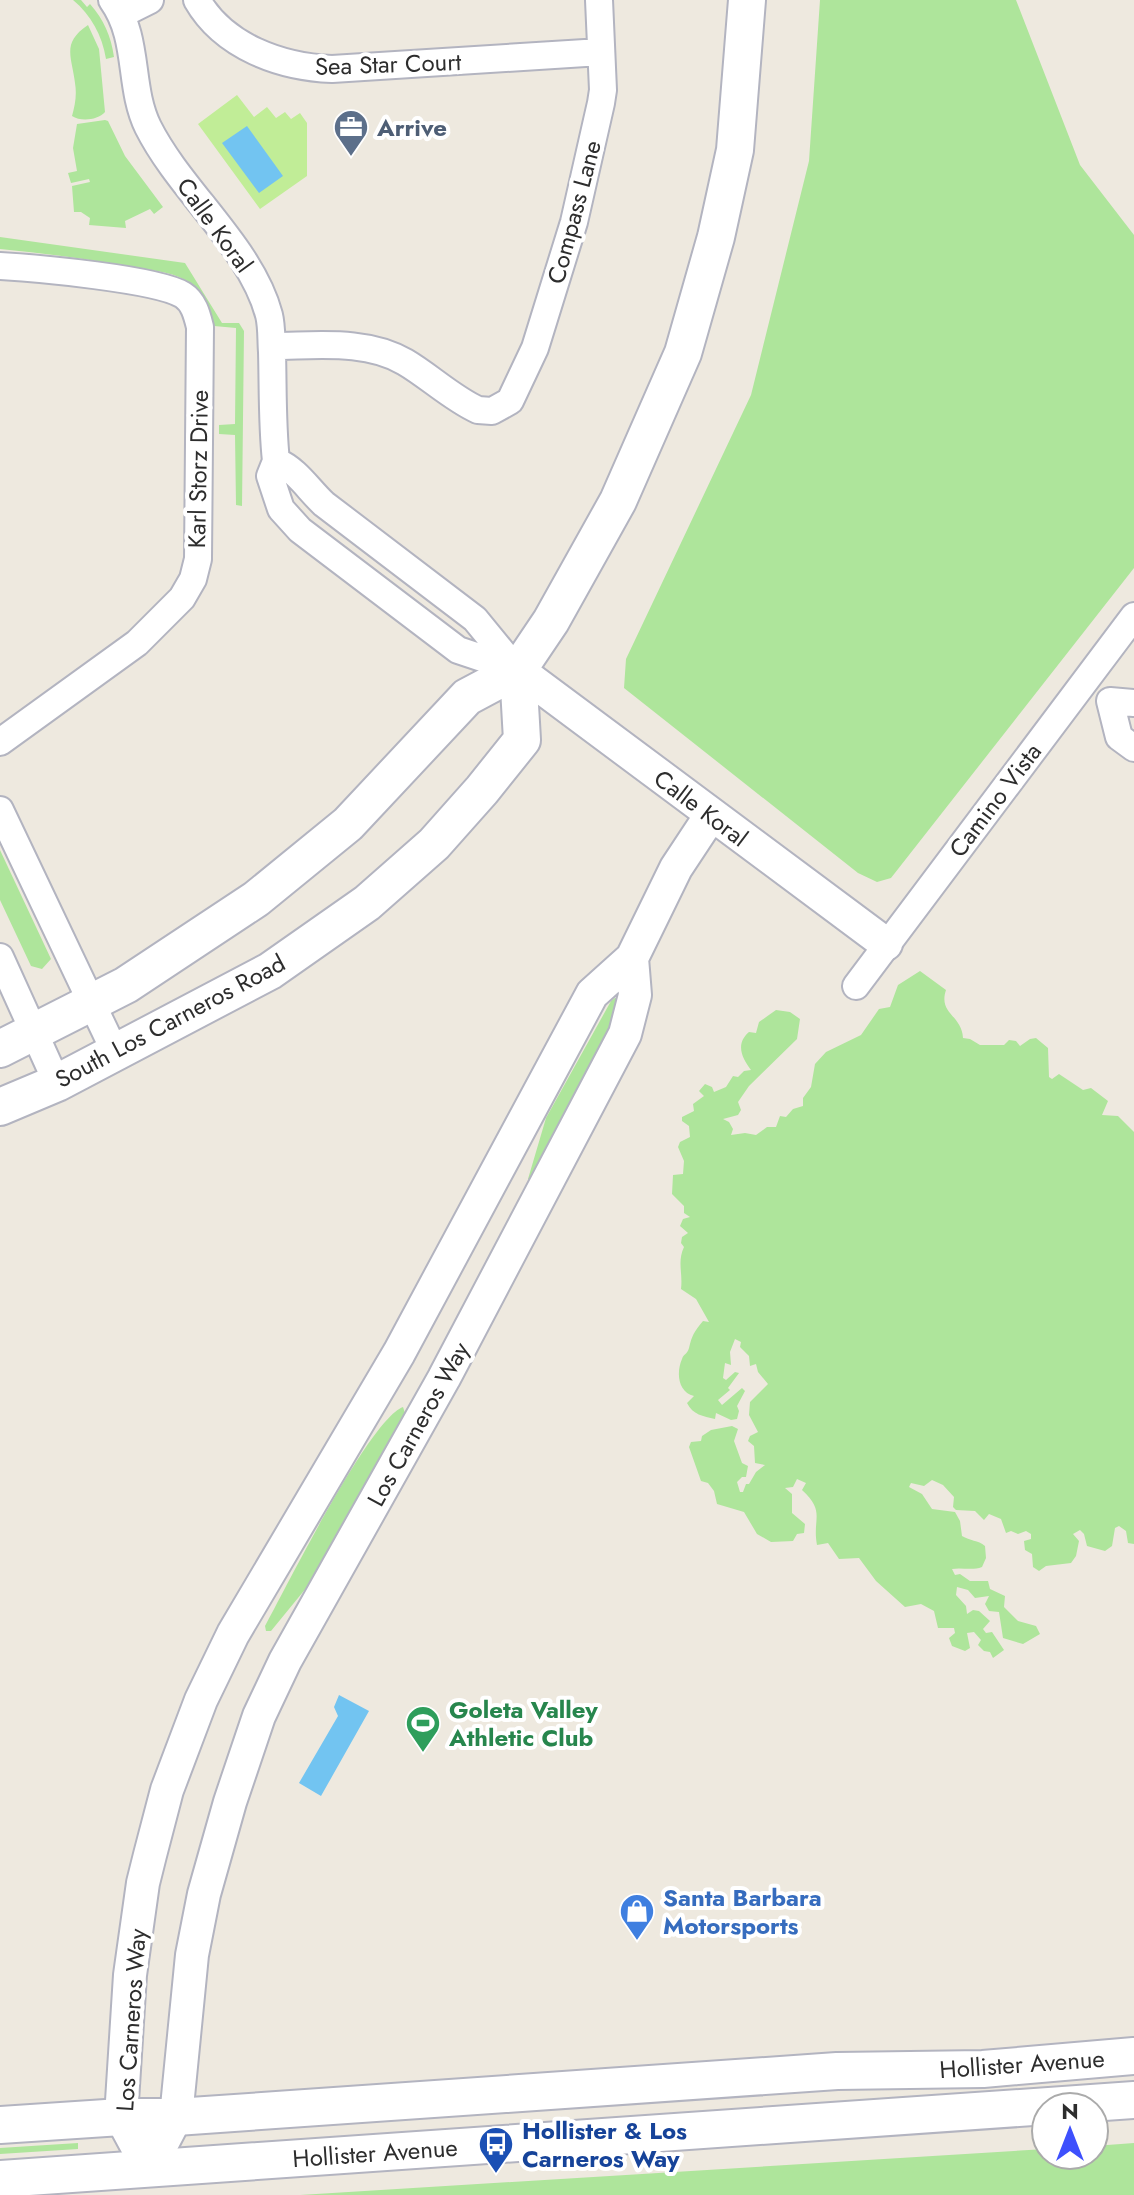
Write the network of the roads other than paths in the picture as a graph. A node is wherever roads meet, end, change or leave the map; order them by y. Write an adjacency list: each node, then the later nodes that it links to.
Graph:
1 (150, 0): 5 (street)
2 (197, 0): 6 (street, Sea Star Court)
3 (599, 0): 6 (street, Compass Lane)
4 (747, 0): 11 (main road)
5 (117, 7): 8 (street, Calle Koral)
6 (601, 52): 8 (street, Compass Lane)
7 (0, 266): 14 (street, Karl Storz Drive)
8 (272, 346): 9 (street, Calle Koral)
9 (276, 461): 11 (street, Calle Koral); 11 (street, Calle Koral)
10 (1134, 616): 12 (street, Camino Vista)
11 (518, 670): 17 (street, Calle Koral); 22 (main road); 25 (main road, South Los Carneros Road)
12 (1085, 681): 13 (street); 18 (street, Camino Vista)
13 (1122, 702): 15 (street)
14 (0, 742)
15 (1134, 748)
16 (0, 810): 22 (street)
17 (711, 815): 18 (street, Calle Koral); 20 (street, Los Carneros Way)
18 (886, 944): 21 (street, Camino Vista)
19 (0, 957): 23 (street)
20 (632, 958): 28 (street, Los Carneros Way); 29 (street, Los Carneros Way)
21 (856, 986)
22 (92, 1004): 23 (main road); 25 (street)
23 (35, 1033): 24 (main road); 26 (street)
24 (0, 1049)
25 (115, 1052): 26 (main road, South Los Carneros Road)
26 (57, 1083): 27 (main road, South Los Carneros Road)
27 (0, 1107)
28 (399, 1353): 29 (street); 32 (street, Los Carneros Way)
29 (444, 1378): 33 (street, Los Carneros Way)
30 (1134, 2056): 33 (main road, Hollister Avenue)
31 (1134, 2100): 35 (main road, Hollister Avenue)
32 (121, 2117): 33 (main road, Hollister Avenue); 34 (main road, Hollister Avenue); 35 (street, Los Carneros Way)
33 (176, 2117): 35 (street, Los Carneros Way)
34 (0, 2125)
35 (149, 2169): 36 (main road, Hollister Avenue)
36 (0, 2179)

